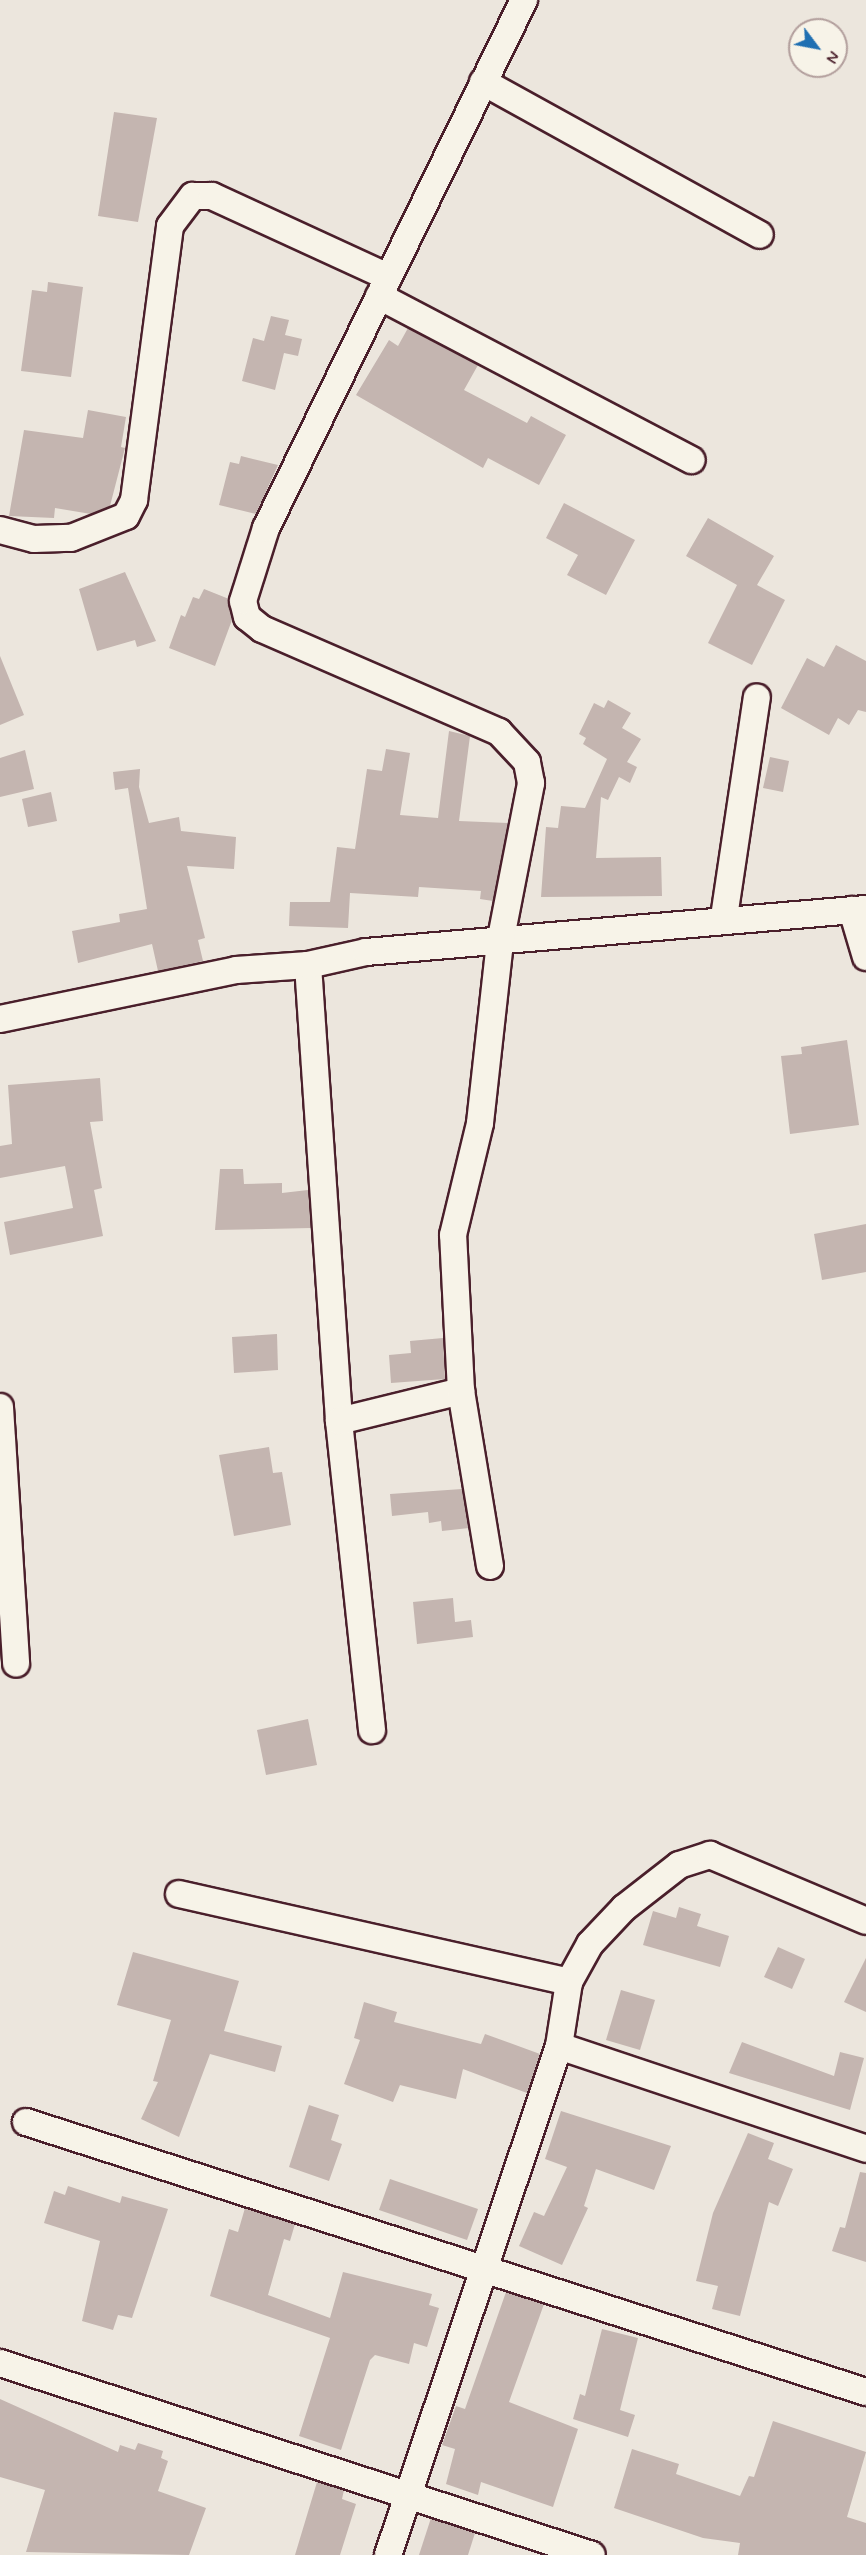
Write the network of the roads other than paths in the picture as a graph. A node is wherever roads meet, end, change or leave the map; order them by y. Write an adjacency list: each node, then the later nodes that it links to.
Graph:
1 (524, 0): 2 (street)
2 (483, 82): 3 (street); 4 (street)
3 (760, 234)
4 (383, 286): 5 (street); 6 (street); 10 (street)
5 (692, 460)
6 (0, 531)
7 (757, 697): 9 (street)
8 (859, 909): 9 (street); 11 (street)
9 (724, 918): 10 (street)
10 (500, 943): 12 (street); 14 (street)
11 (866, 957)
12 (308, 965): 13 (street); 16 (street)
13 (0, 1019)
14 (461, 1391): 16 (street); 17 (street)
15 (0, 1407): 18 (street)
16 (339, 1422): 19 (street)
17 (489, 1566)
18 (16, 1664)
19 (372, 1730)
20 (178, 1894): 22 (street)
21 (866, 1921): 22 (street)
22 (569, 1982): 23 (street)
23 (559, 2046): 25 (street); 26 (street)
24 (26, 2122): 26 (street)
25 (866, 2150)
26 (480, 2268): 28 (street); 29 (street)
27 (0, 2363): 29 (street)
28 (866, 2392)
29 (407, 2495): 30 (street); 31 (street)
30 (388, 2555)
31 (592, 2555)

